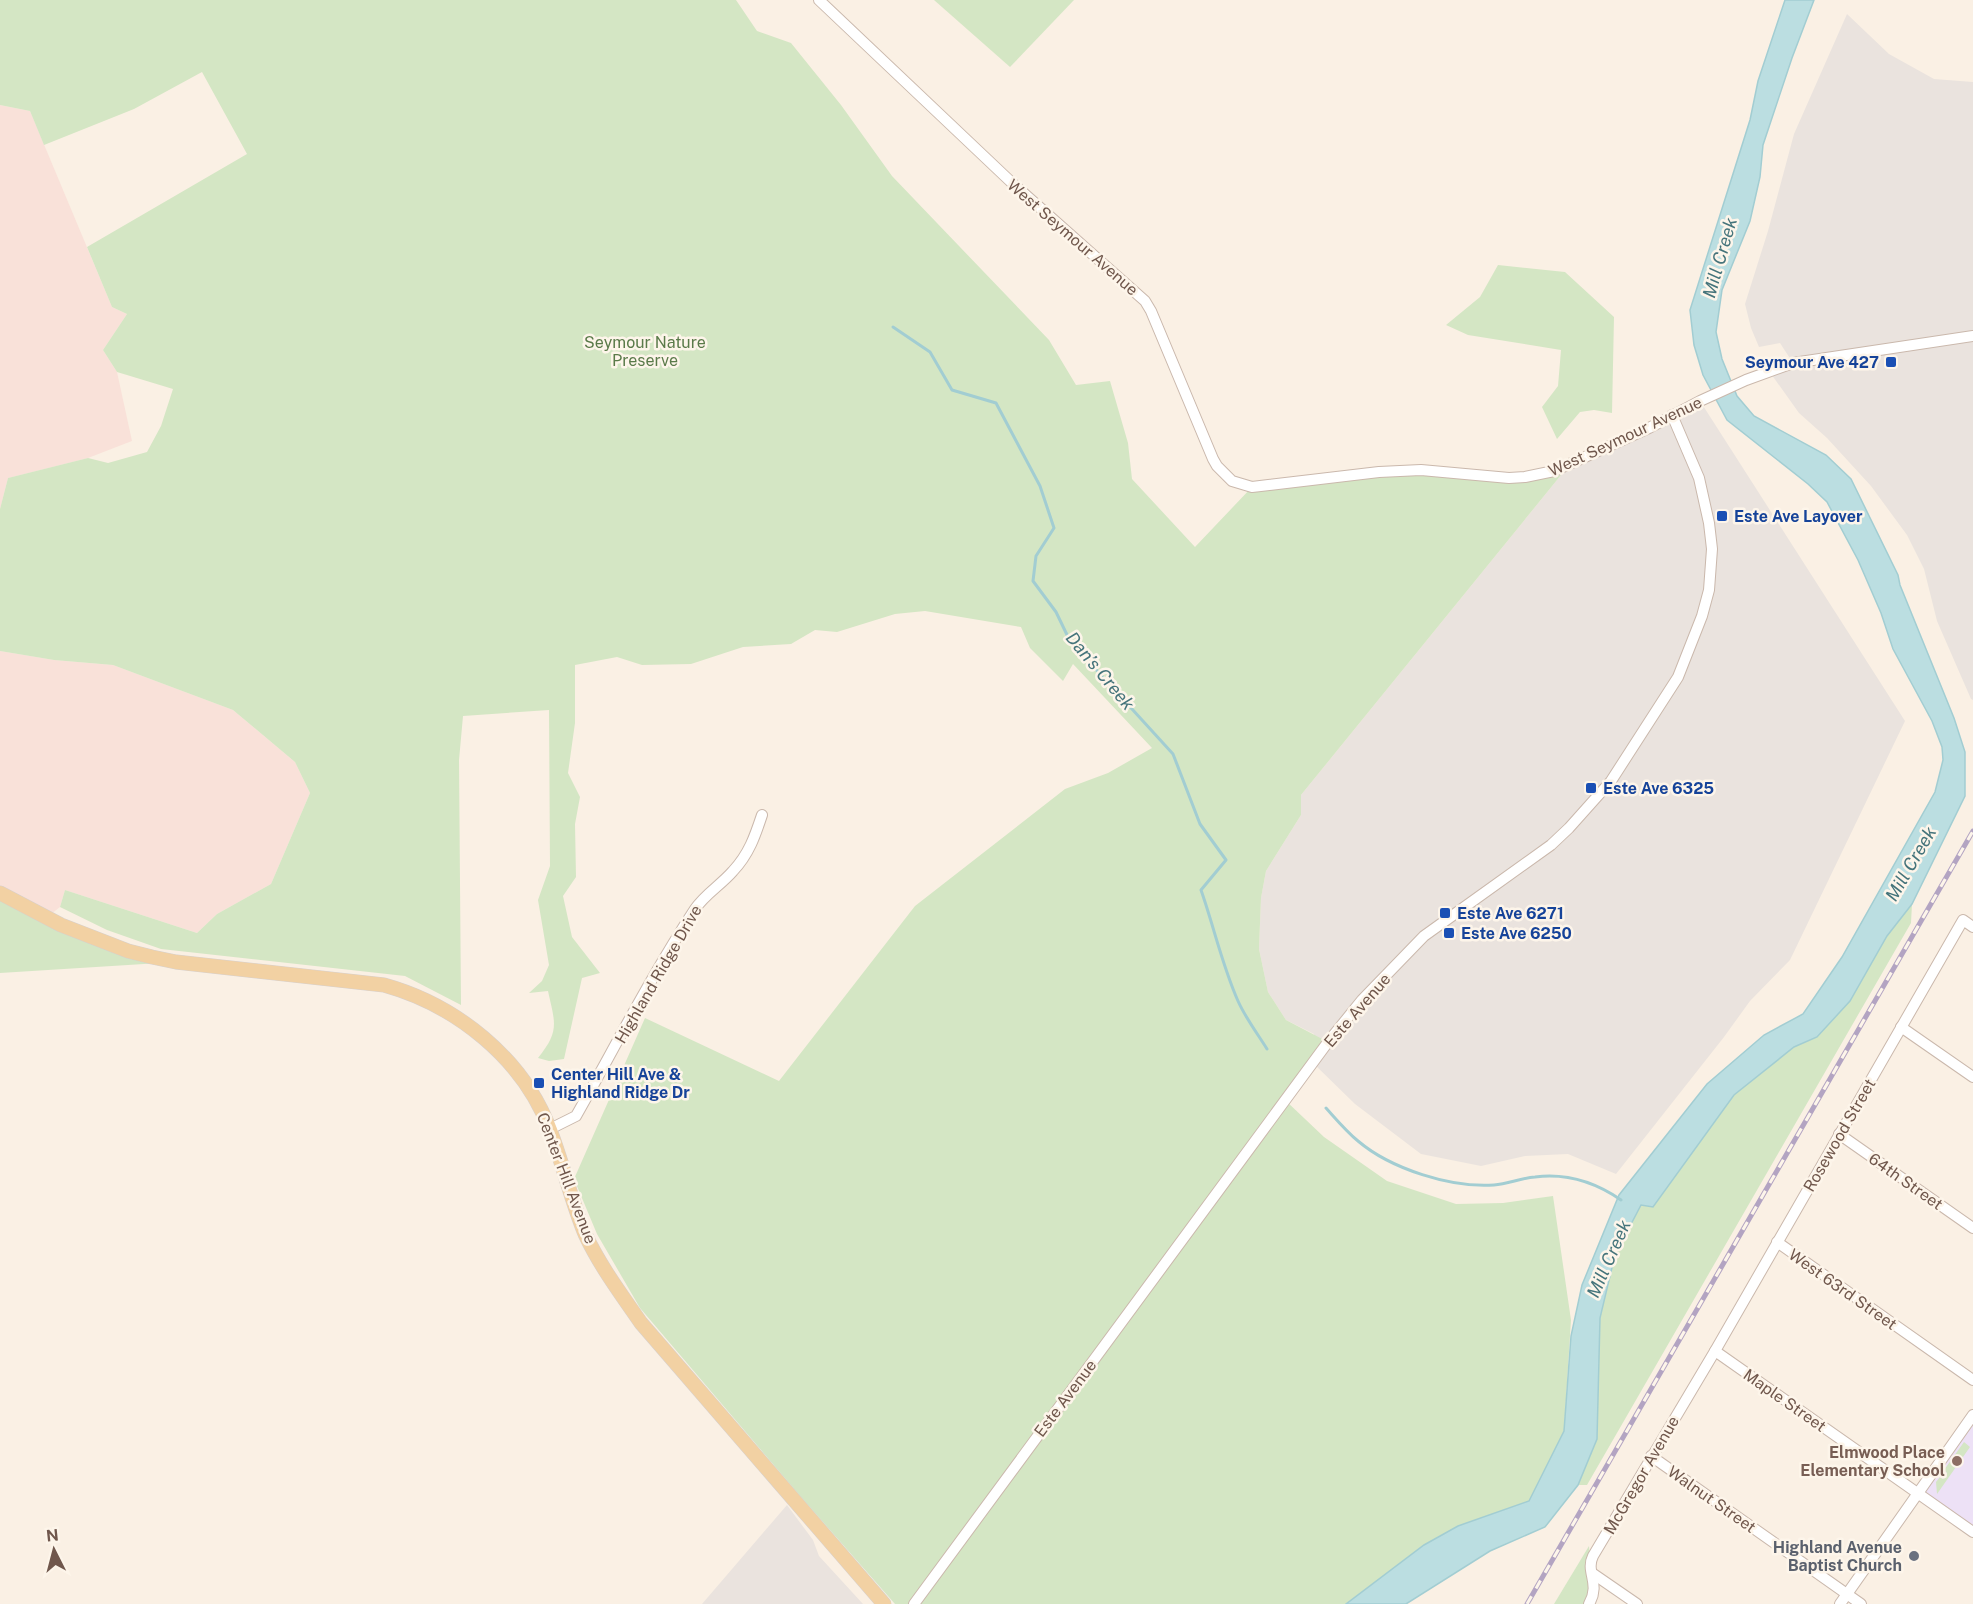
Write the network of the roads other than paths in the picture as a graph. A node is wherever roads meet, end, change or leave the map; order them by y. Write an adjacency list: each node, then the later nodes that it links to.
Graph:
1 (819, 0): 3 (street, West Seymour Avenue)
2 (1973, 336): 3 (street, West Seymour Avenue)
3 (1672, 416): 22 (street, Este Avenue)
4 (762, 815): 9 (street, Highland Ridge Drive)
5 (0, 893): 9 (main road, Center Hill Avenue)
6 (1973, 927): 7 (street, Rosewood Street)
7 (1901, 1027): 8 (street); 10 (street, Rosewood Street)
8 (1973, 1077)
9 (550, 1129): 21 (main road, Center Hill Avenue)
10 (1839, 1134): 11 (street, 64th Street); 12 (street, Rosewood Street)
11 (1973, 1228)
12 (1777, 1242): 13 (street, Rosewood Street); 14 (street, West 63rd Street)
13 (1715, 1351): 16 (street, McGregor Avenue); 17 (street, Maple Street)
14 (1973, 1380)
15 (1973, 1415): 17 (street)
16 (1651, 1456): 19 (street, McGregor Avenue); 20 (street, Walnut Street)
17 (1918, 1494): 18 (street, Maple Street); 20 (street)
18 (1973, 1532)
19 (1592, 1573): 23 (street, McGregor Avenue); 24 (street)
20 (1847, 1594): 25 (street); 26 (street, Walnut Street)
21 (884, 1604)
22 (914, 1604)
23 (1589, 1604)
24 (1637, 1604)
25 (1840, 1604)
26 (1861, 1604)

